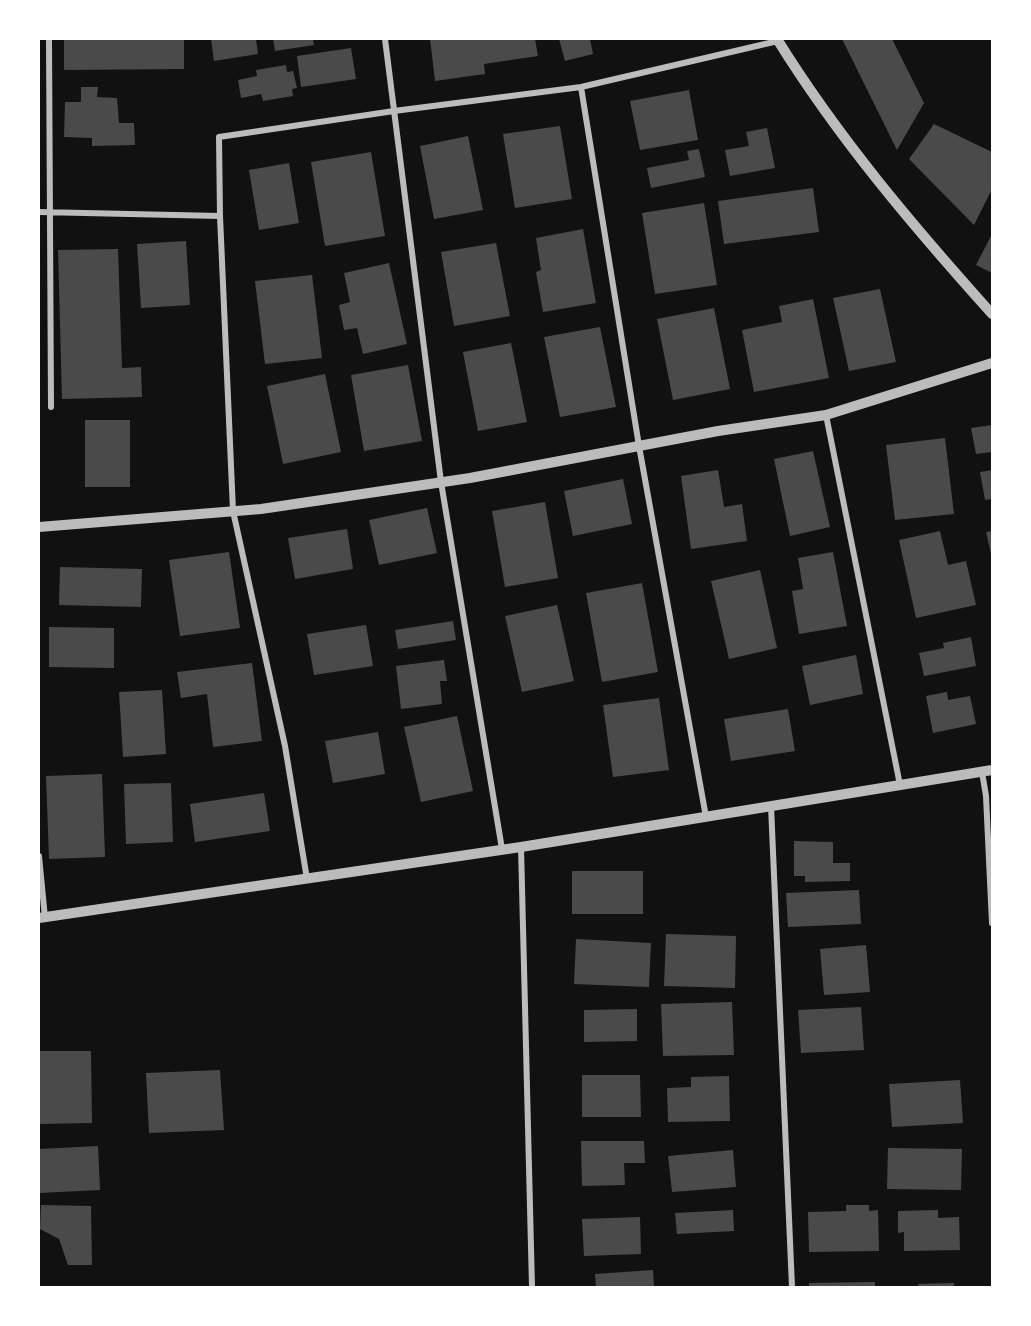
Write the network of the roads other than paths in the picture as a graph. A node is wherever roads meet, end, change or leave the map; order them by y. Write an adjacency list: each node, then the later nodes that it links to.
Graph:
1 (49, 39): 7 (street)
2 (385, 39): 5 (street)
3 (778, 40): 4 (street); 9 (street)
4 (581, 87): 5 (street); 13 (street)
5 (394, 111): 8 (street); 14 (street)
6 (39, 212): 7 (street)
7 (51, 212): 8 (street); 11 (street)
8 (220, 216): 15 (street)
9 (992, 314)
10 (992, 363): 12 (street)
11 (51, 407)
12 (826, 415): 13 (street); 18 (street)
13 (639, 446): 14 (street); 20 (street)
14 (441, 482): 15 (street); 22 (street)
15 (233, 511): 16 (street); 24 (street)
16 (39, 527)
17 (987, 771): 18 (street); 26 (street)
18 (900, 785): 19 (street)
19 (771, 806): 20 (street); 28 (street)
20 (706, 817): 21 (street)
21 (521, 847): 22 (street); 27 (street)
22 (502, 849): 24 (street)
23 (39, 856): 25 (street)
24 (307, 879): 25 (street)
25 (42, 918)
26 (992, 923)
27 (532, 1287)
28 (792, 1287)

